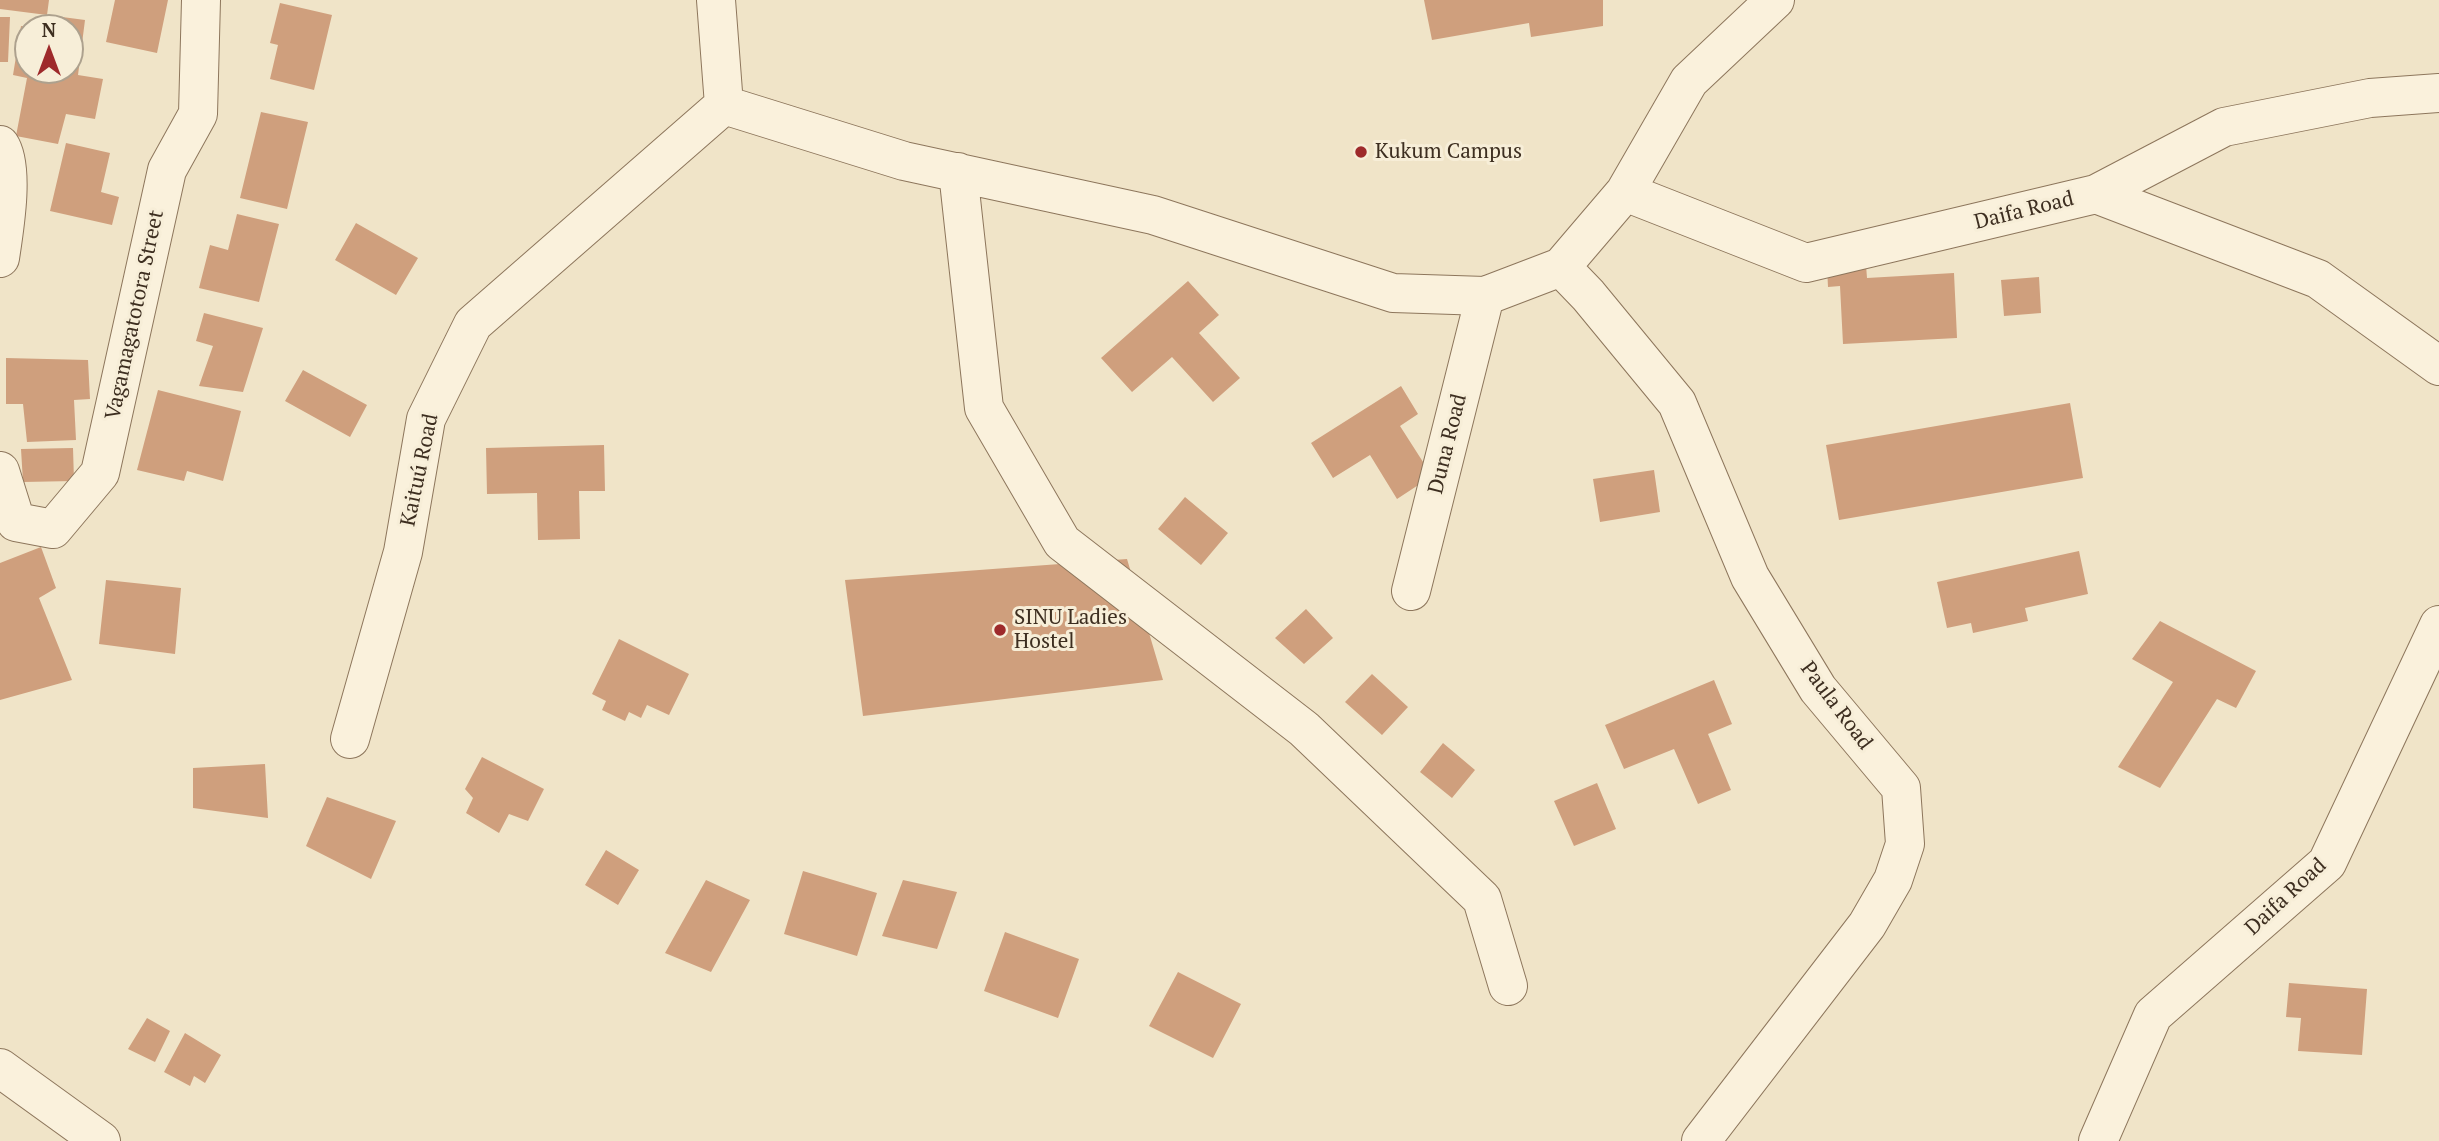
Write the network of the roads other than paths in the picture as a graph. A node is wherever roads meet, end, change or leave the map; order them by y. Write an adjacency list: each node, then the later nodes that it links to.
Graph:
1 (201, 0): 14 (street, Vagamagatotora Street)
2 (716, 0): 5 (street)
3 (1775, 0): 8 (street)
4 (2439, 93): 9 (street)
5 (724, 106): 7 (street); 17 (street, Kaituú Road)
6 (0, 145): 10 (street)
7 (958, 172): 12 (street); 18 (street)
8 (1625, 192): 9 (street, Daifa Road); 11 (street)
9 (2096, 194): 13 (street, Daifa Road)
10 (0, 258)
11 (1561, 267): 12 (street); 21 (street, Paula Road)
12 (1485, 296): 15 (street, Duna Road)
13 (2439, 366)
14 (0, 471)
15 (1411, 591)
16 (2439, 625): 22 (street, Daifa Road)
17 (350, 739)
18 (1508, 986)
19 (0, 1068): 20 (street)
20 (101, 1141)
21 (1701, 1141)
22 (2098, 1141)

